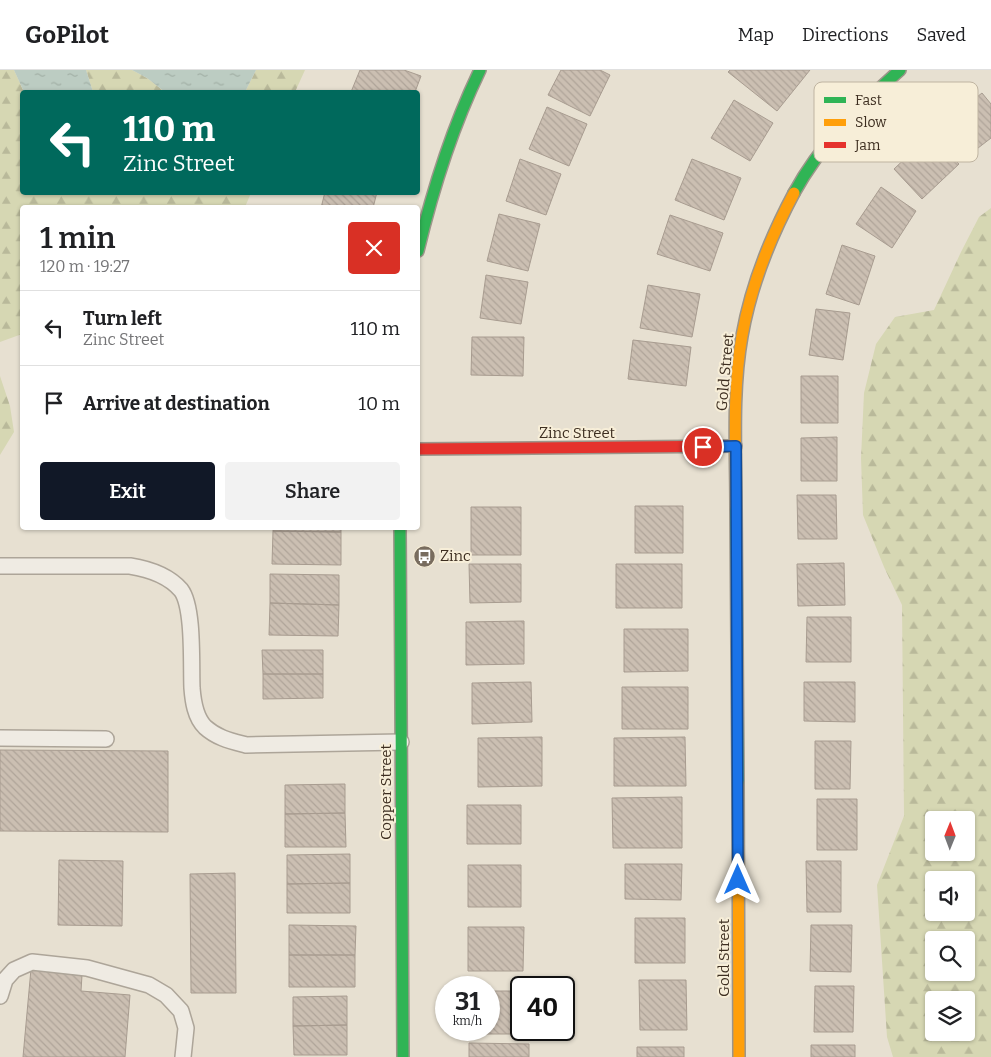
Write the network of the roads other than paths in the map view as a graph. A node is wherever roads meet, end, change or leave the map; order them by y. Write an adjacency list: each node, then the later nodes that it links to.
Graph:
1 (480, 70): 5 (street)
2 (900, 70): 3 (street, Gold Street)
3 (885, 82)
4 (814, 162): 6 (street, Gold Street)
5 (420, 244)
6 (736, 446): 7 (street, Zinc Street); 16 (street, Gold Street)
7 (420, 449)
8 (400, 530): 12 (street, Copper Street)
9 (0, 566): 12 (lane)
10 (0, 738): 11 (lane)
11 (106, 739)
12 (401, 742): 15 (street, Copper Street)
13 (0, 996): 14 (lane)
14 (183, 1057)
15 (402, 1057)
16 (739, 1057)

